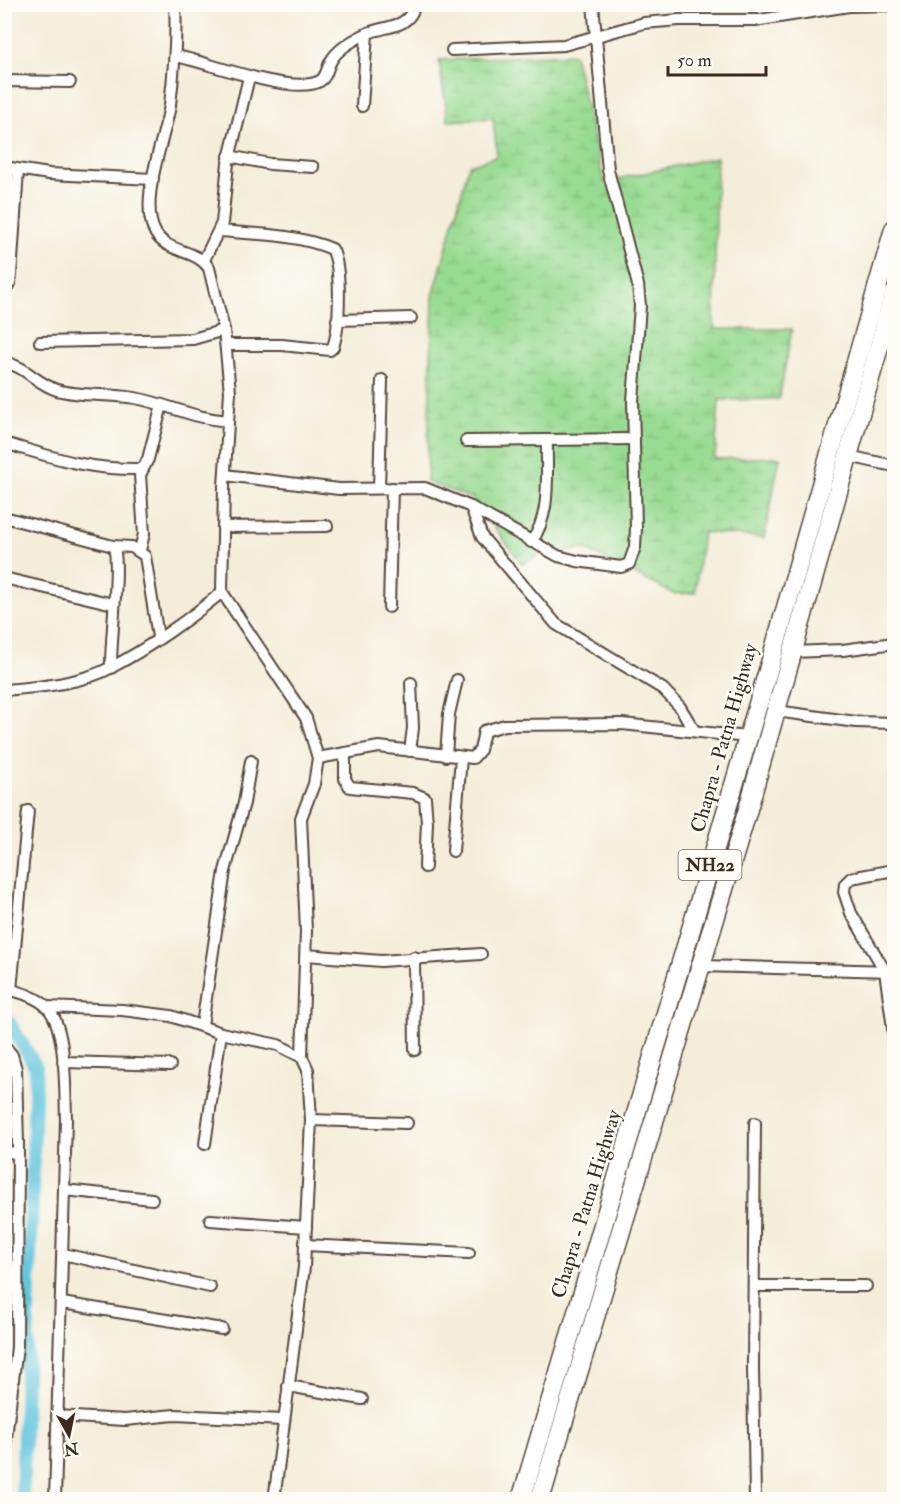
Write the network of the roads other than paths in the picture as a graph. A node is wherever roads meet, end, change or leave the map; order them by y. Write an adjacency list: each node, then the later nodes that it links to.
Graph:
1 (175, 4): 8 (street)
2 (415, 4): 5 (street)
3 (593, 4): 6 (street)
4 (894, 5): 6 (street)
5 (367, 34): 9 (street); 12 (street)
6 (596, 37): 7 (street); 32 (street)
7 (452, 50)
8 (176, 56): 9 (street); 17 (street)
9 (249, 77): 13 (street)
10 (4, 81): 11 (street)
11 (70, 82)
12 (362, 105)
13 (229, 156): 15 (street); 19 (street)
14 (4, 167): 16 (street)
15 (313, 167)
16 (18, 170): 17 (street); 21 (street)
17 (153, 179): 20 (street)
18 (894, 229): 63 (highway, Chapra - Patna Highway / NH22)
19 (219, 231): 20 (street); 24 (street)
20 (204, 260): 25 (street)
21 (4, 290)
22 (894, 294): 36 (highway, Chapra - Patna Highway / NH22)
23 (411, 318): 24 (street)
24 (337, 320): 27 (street)
25 (224, 330): 26 (street); 27 (street)
26 (40, 342)
27 (226, 345): 31 (street)
28 (4, 362): 30 (street)
29 (382, 380): 40 (street)
30 (162, 405): 31 (street); 38 (street)
31 (228, 421): 39 (street)
32 (634, 439): 33 (street); 46 (street)
33 (547, 440): 34 (street); 46 (street)
34 (466, 441)
35 (4, 443): 38 (street)
36 (848, 456): 37 (street); 55 (highway, Chapra - Patna Highway / NH22)
37 (894, 466)
38 (141, 470): 48 (street)
39 (225, 475): 40 (street); 45 (street)
40 (379, 488): 41 (street)
41 (392, 488): 42 (street); 52 (street)
42 (471, 507): 46 (street); 62 (street)
43 (4, 517): 47 (street)
44 (327, 526): 45 (street)
45 (223, 527): 50 (street)
46 (531, 542)
47 (113, 546): 48 (street); 51 (street)
48 (140, 550): 53 (street)
49 (4, 578): 51 (street)
50 (222, 592): 53 (street); 67 (street)
51 (113, 604): 56 (street)
52 (389, 607)
53 (158, 637): 56 (street)
54 (894, 643): 55 (street)
55 (792, 652): 60 (highway, Chapra - Patna Highway / NH22)
56 (111, 668): 59 (street)
57 (457, 680): 66 (street)
58 (411, 683): 64 (street)
59 (4, 690)
60 (776, 711): 61 (street); 77 (highway, Chapra - Patna Highway / NH22)
61 (894, 723)
62 (694, 730): 63 (street); 68 (street)
63 (748, 737): 114 (highway, Chapra - Patna Highway / NH22)
64 (410, 751): 65 (street); 66 (street)
65 (345, 753): 67 (street); 72 (street)
66 (446, 756): 68 (street)
67 (318, 758): 75 (street)
68 (461, 758): 71 (street)
69 (251, 761): 81 (street)
70 (28, 811): 79 (street)
71 (453, 851)
72 (425, 867)
73 (894, 870): 78 (street)
74 (481, 954): 76 (street)
75 (306, 955): 76 (street); 86 (street)
76 (414, 957): 85 (street)
77 (699, 966): 78 (street); 115 (highway, Chapra - Patna Highway / NH22)
78 (890, 971): 83 (street)
79 (8, 989): 80 (street)
80 (47, 1007): 81 (street); 87 (street)
81 (202, 1025): 82 (street)
82 (221, 1033): 86 (street); 92 (street)
83 (894, 1035)
84 (4, 1044): 94 (street)
85 (415, 1050)
86 (302, 1057): 89 (street)
87 (63, 1062): 88 (street); 95 (street)
88 (170, 1065)
89 (311, 1120): 90 (street); 98 (street)
90 (407, 1123)
91 (755, 1123): 102 (street)
92 (205, 1144)
93 (4, 1152): 94 (street)
94 (18, 1153): 111 (street)
95 (64, 1190): 96 (street); 101 (street)
96 (152, 1199)
97 (210, 1220): 98 (street)
98 (306, 1227): 99 (street)
99 (305, 1245): 100 (street); 107 (street)
100 (469, 1253)
101 (63, 1254): 104 (street); 105 (street)
102 (755, 1286): 103 (street); 116 (street)
103 (866, 1286)
104 (210, 1287)
105 (62, 1303): 106 (street); 109 (street)
106 (222, 1329)
107 (288, 1386): 108 (street); 110 (street)
108 (362, 1399)
109 (57, 1416): 110 (street); 112 (street)
110 (283, 1420): 113 (street)
111 (5, 1449)
112 (55, 1500)
113 (274, 1500)
114 (521, 1500)
115 (540, 1500)
116 (755, 1500)

